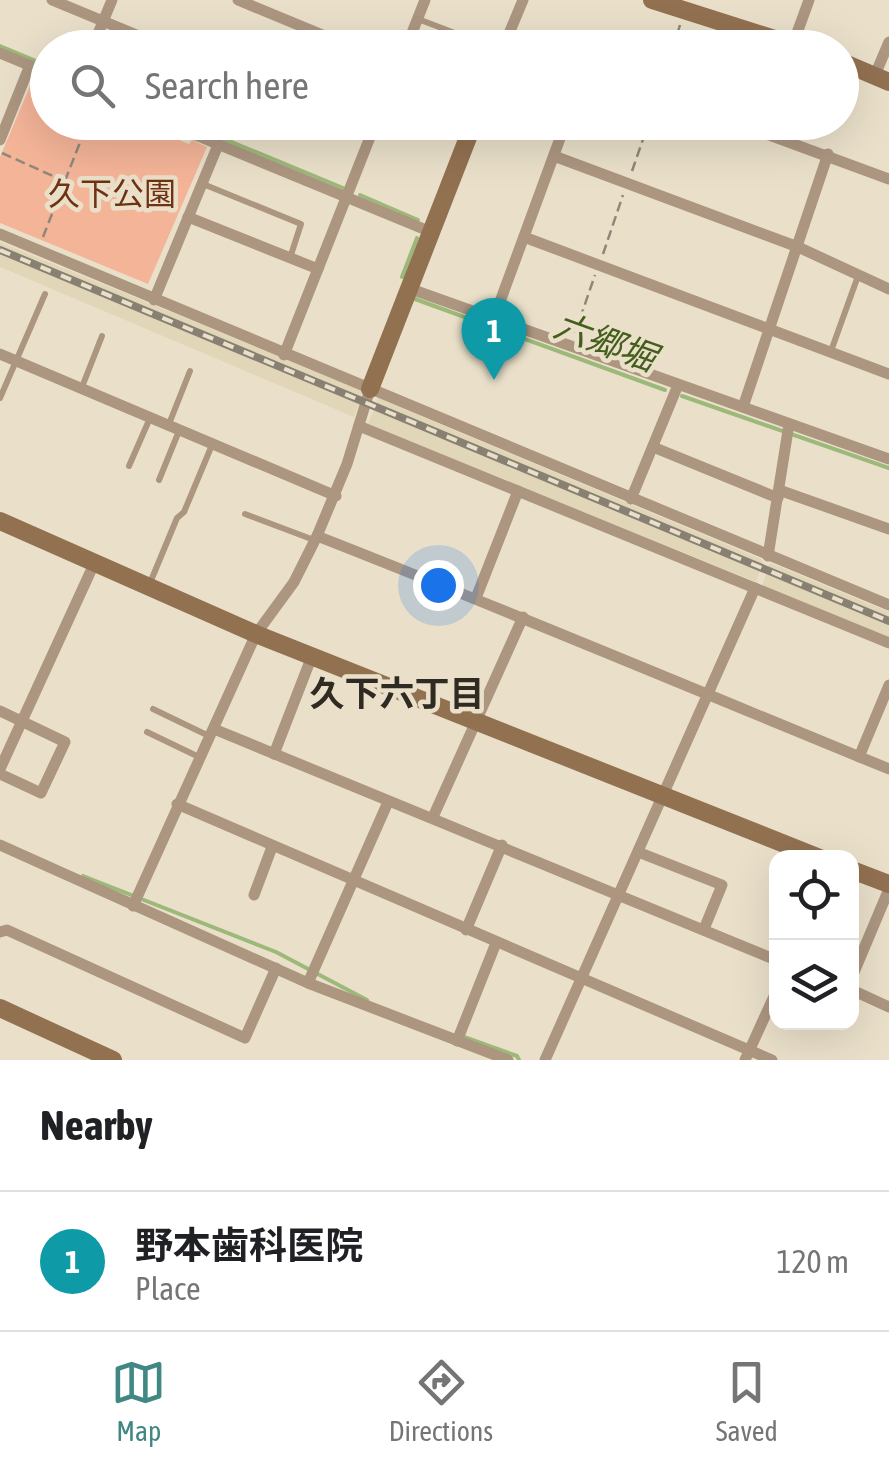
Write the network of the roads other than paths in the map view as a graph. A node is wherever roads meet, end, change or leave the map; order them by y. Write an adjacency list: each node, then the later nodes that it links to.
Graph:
1 (52, 0): 10 (street)
2 (112, 0): 10 (street)
3 (238, 0): 13 (street)
4 (424, 0): 9 (street)
5 (523, 0): 16 (street)
6 (652, 0): 8 (street)
7 (808, 0): 18 (street)
8 (682, 9): 17 (street)
9 (417, 19): 14 (street); 15 (lane)
10 (103, 21): 11 (street); 12 (street)
11 (99, 30)
12 (125, 30)
13 (310, 30)
14 (413, 30)
15 (451, 30)
16 (509, 30)
17 (748, 30)
18 (801, 30)
19 (889, 42): 22 (street)
20 (0, 53): 21 (street)
21 (30, 66): 23 (street)
22 (882, 78)
23 (1, 140)
24 (206, 140): 29 (street)
25 (370, 140): 34 (street)
26 (467, 140): 36 (street)
27 (560, 140): 31 (street)
28 (787, 140): 30 (street)
29 (218, 145): 33 (street); 34 (street)
30 (828, 154): 32 (street); 39 (street)
31 (554, 156): 38 (street); 39 (street)
32 (889, 179)
33 (202, 183): 35 (street); 40 (lane)
34 (347, 199): 36 (street); 41 (street)
35 (188, 217): 40 (street); 46 (street)
36 (432, 232): 43 (street)
37 (0, 234): 46 (street)
38 (524, 237): 47 (street); 48 (street)
39 (798, 247): 42 (street); 48 (street)
40 (290, 258): 41 (street)
41 (318, 268): 52 (street)
42 (858, 275): 44 (street); 50 (lane)
43 (408, 288): 47 (street); 58 (street)
44 (889, 289)
45 (45, 294): 53 (lane)
46 (154, 300): 52 (street)
47 (494, 318): 56 (street)
48 (769, 329): 50 (street); 60 (street)
49 (102, 336): 57 (lane)
50 (831, 352): 55 (street)
51 (0, 354): 53 (street)
52 (284, 355): 58 (street)
53 (15, 360): 57 (street); 59 (lane)
54 (190, 371): 64 (lane)
55 (889, 374)
56 (678, 384): 60 (street); 66 (street)
57 (81, 388): 61 (street)
58 (370, 389): 63 (street); 73 (street)
59 (0, 398)
60 (743, 406): 62 (street)
61 (150, 417): 64 (street); 68 (lane)
62 (790, 424): 67 (street); 71 (street)
63 (359, 426): 70 (street); 72 (street)
64 (174, 428): 65 (street); 69 (lane)
65 (212, 444): 72 (street); 80 (lane)
66 (653, 446): 71 (street); 73 (street)
67 (889, 460)
68 (129, 466)
69 (159, 480)
70 (518, 491): 81 (street); 82 (street)
71 (778, 494): 76 (street); 78 (street)
72 (336, 496): 77 (street)
73 (631, 499): 78 (street)
74 (245, 514): 77 (lane)
75 (0, 521): 79 (street)
76 (889, 530)
77 (316, 538): 82 (street); 85 (street)
78 (768, 556): 83 (street)
79 (94, 564): 80 (street); 92 (street)
80 (148, 588): 85 (street)
81 (755, 588): 86 (street); 89 (street)
82 (476, 598): 84 (street)
83 (889, 605)
84 (523, 617): 89 (street); 93 (street)
85 (256, 634): 87 (street); 95 (street)
86 (889, 644)
87 (312, 656): 93 (street); 96 (street)
88 (889, 685): 98 (street)
89 (707, 696): 98 (street); 101 (street)
90 (152, 709): 95 (lane)
91 (0, 711): 92 (street)
92 (22, 721): 100 (street); 100 (street)
93 (474, 722): 101 (street); 104 (street)
94 (147, 732): 97 (lane)
95 (212, 733): 96 (street); 97 (street)
96 (274, 754): 102 (street)
97 (200, 757): 103 (street)
98 (859, 757): 99 (street)
99 (889, 769)
100 (0, 771)
101 (662, 796): 108 (street); 109 (street)
102 (388, 802): 104 (street); 111 (street)
103 (177, 804): 107 (street); 115 (street)
104 (433, 817): 105 (street)
105 (502, 845): 113 (street); 117 (street)
106 (0, 846): 115 (street)
107 (272, 847): 111 (street); 114 (street)
108 (800, 850)
109 (638, 852): 113 (street); 116 (street)
110 (859, 873): 112 (street)
111 (354, 883): 117 (street); 124 (street)
112 (889, 887): 121 (street)
113 (620, 894): 116 (street); 123 (street)
114 (254, 895)
115 (133, 906): 122 (street)
116 (704, 929): 120 (street)
117 (466, 930): 119 (street)
118 (0, 932): 122 (street)
119 (496, 943): 123 (street); 129 (street)
120 (769, 957)
121 (859, 960)
122 (276, 968): 124 (street)
123 (580, 979): 130 (street); 133 (street)
124 (308, 983): 129 (street)
125 (859, 993): 127 (street)
126 (769, 1007): 130 (street)
127 (889, 1007)
128 (0, 1008): 131 (street)
129 (457, 1041): 132 (street)
130 (747, 1055): 134 (street)
131 (113, 1060)
132 (508, 1060)
133 (545, 1060)
134 (772, 1060)

